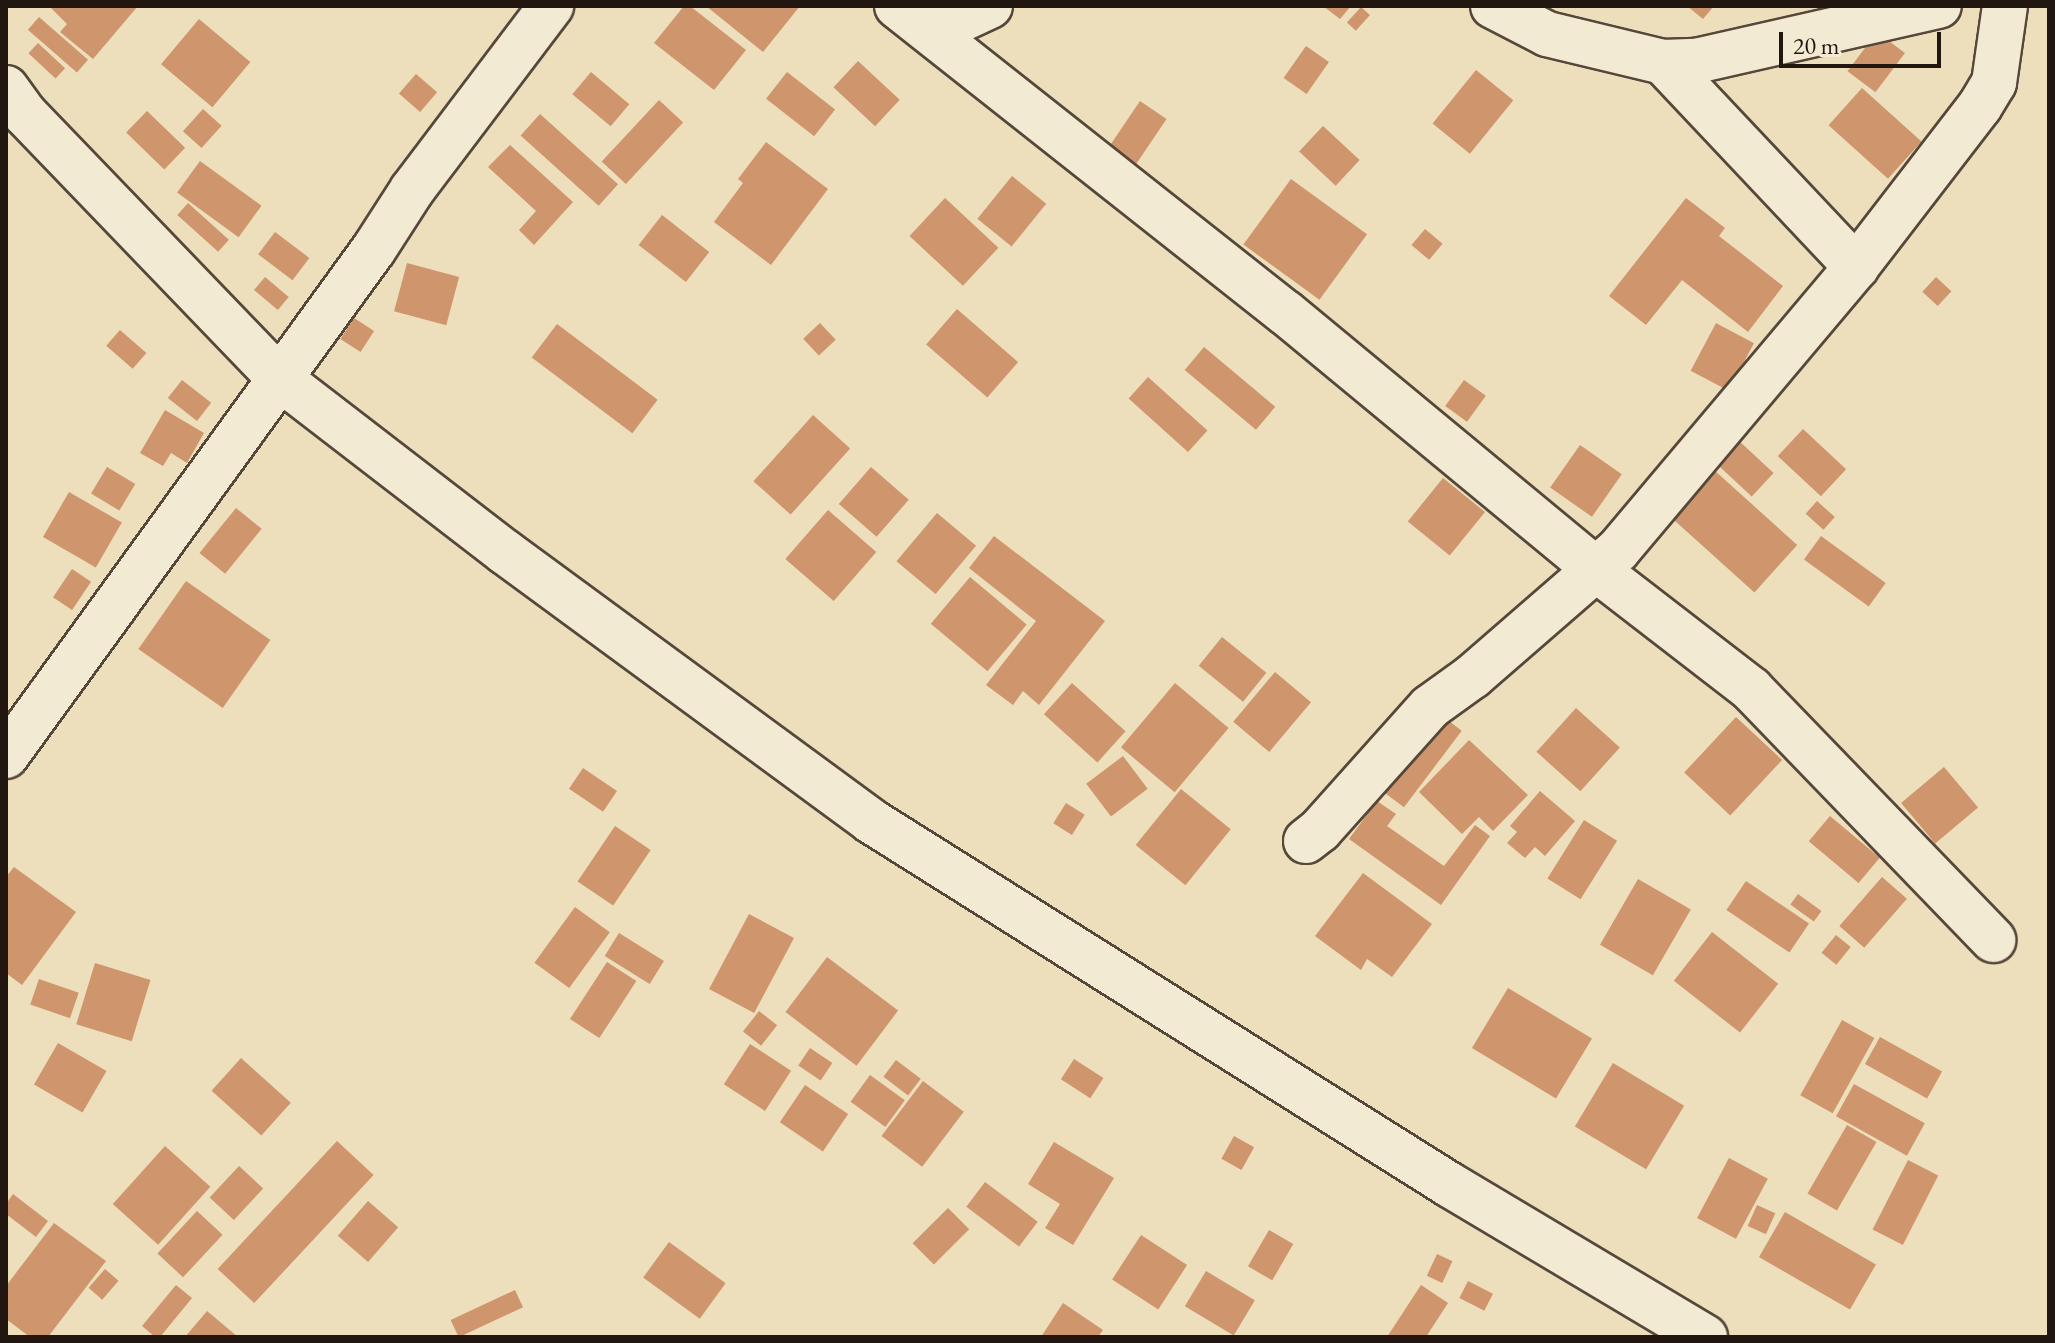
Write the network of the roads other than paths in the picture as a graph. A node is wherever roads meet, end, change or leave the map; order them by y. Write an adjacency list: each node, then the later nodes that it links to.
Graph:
1 (551, 6): 11 (street)
2 (897, 6): 7 (street)
3 (990, 6): 7 (street)
4 (1493, 6): 8 (street)
5 (1939, 6): 8 (street)
6 (2005, 6): 10 (street)
7 (932, 33): 12 (street)
8 (1663, 62): 10 (street)
9 (6, 88): 11 (street)
10 (1856, 267): 12 (street)
11 (279, 378): 13 (street); 16 (street)
12 (1597, 570): 14 (street); 15 (street)
13 (6, 756)
14 (1306, 841)
15 (1993, 940)
16 (1705, 1337)

